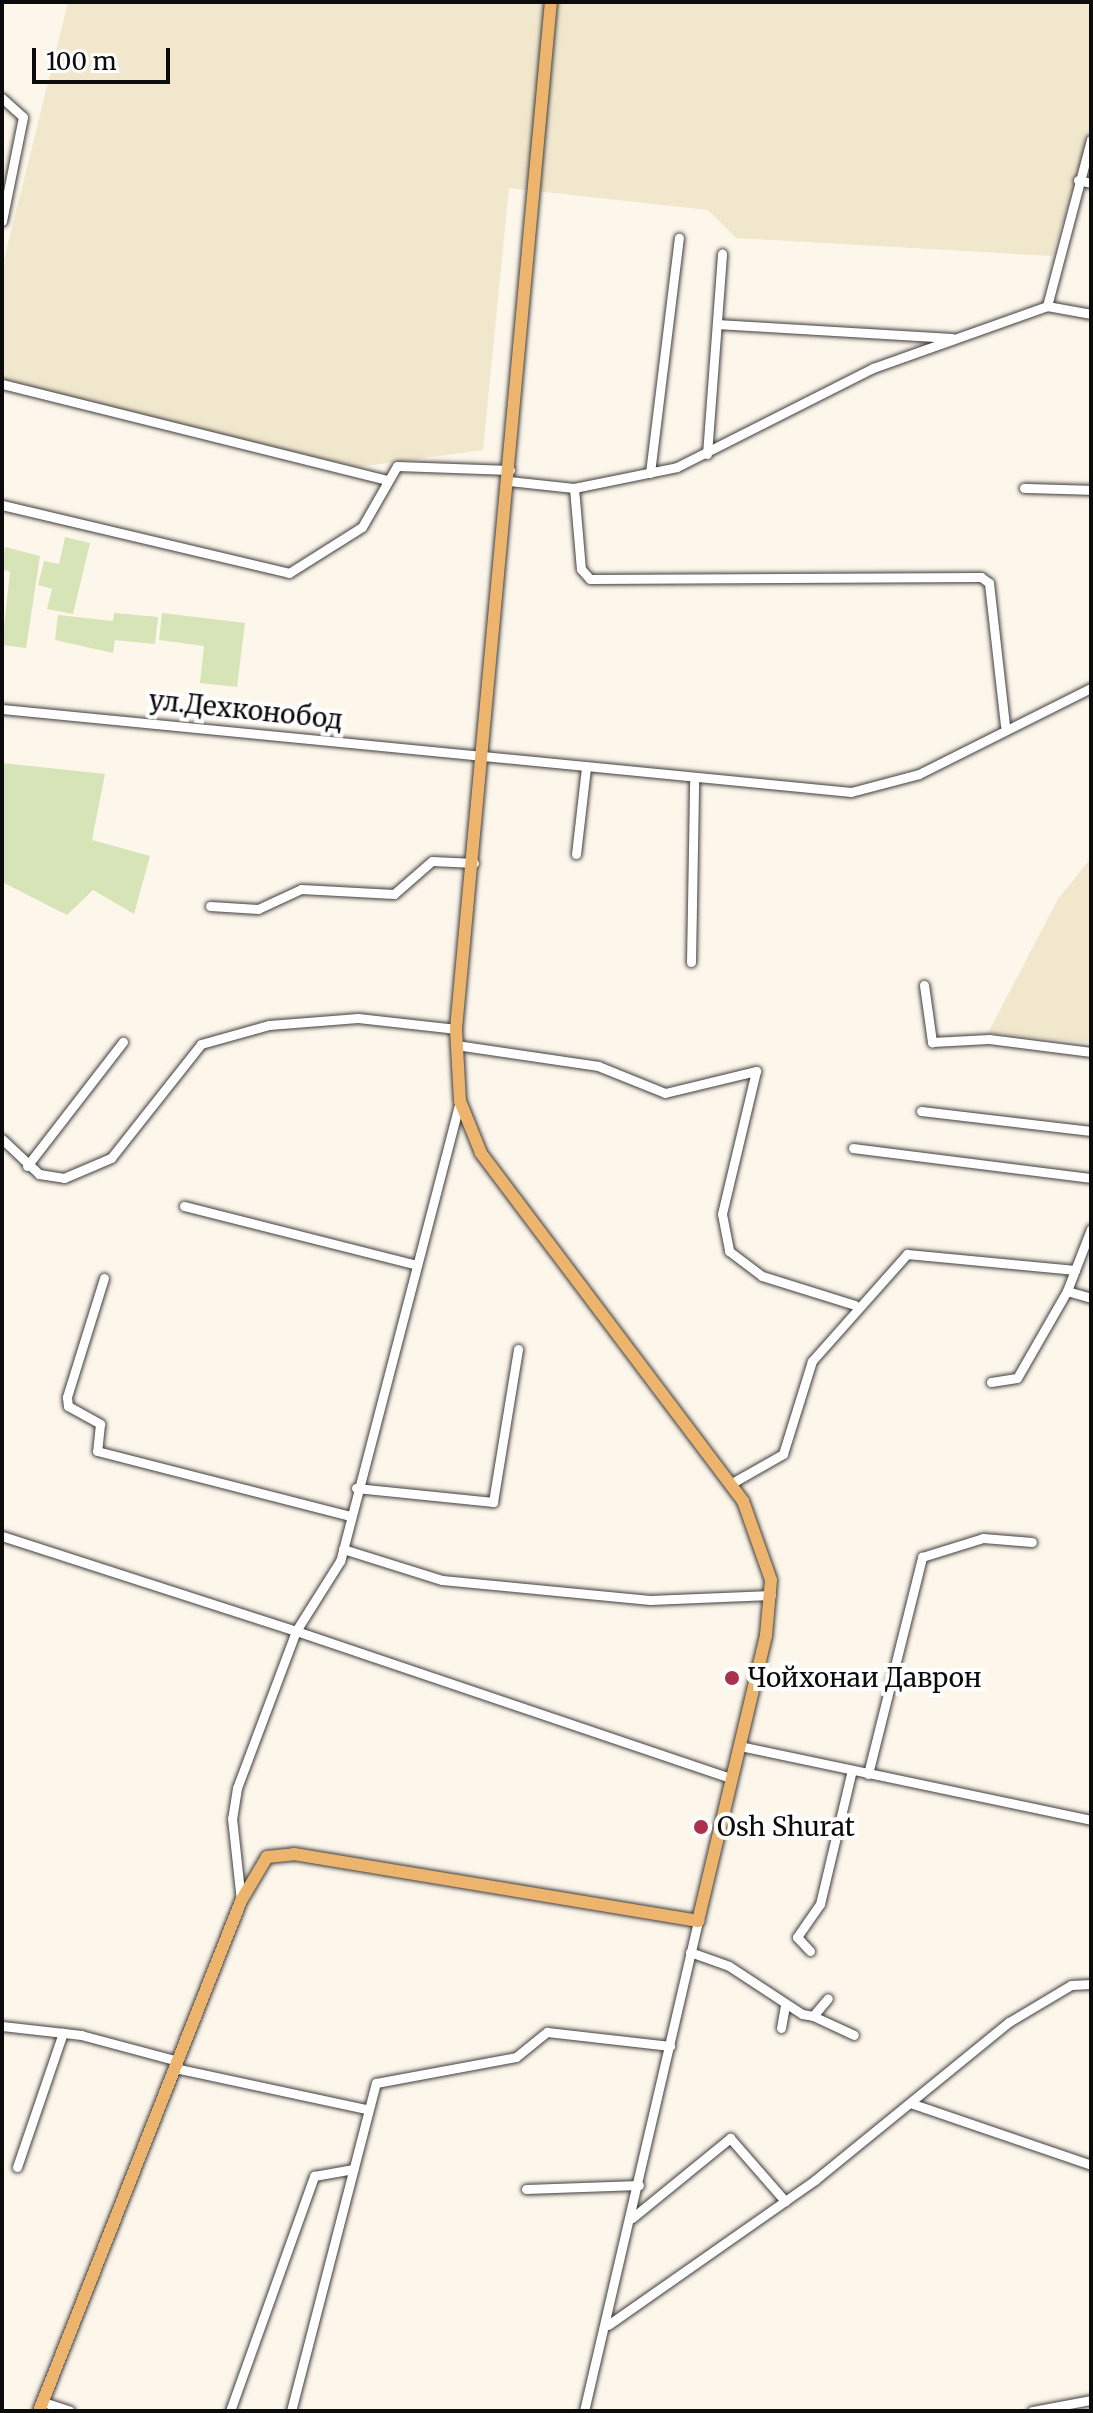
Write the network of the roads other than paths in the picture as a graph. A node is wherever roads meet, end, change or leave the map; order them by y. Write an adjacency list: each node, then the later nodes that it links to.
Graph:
1 (551, 2): 17 (main road)
2 (2, 98): 6 (street)
3 (1091, 140): 4 (street)
4 (1078, 180): 5 (street); 10 (street)
5 (1091, 183)
6 (4, 207): 7 (street)
7 (2, 221)
8 (679, 238): 16 (street)
9 (722, 254): 12 (street)
10 (1047, 306): 11 (street); 13 (street)
11 (1091, 314)
12 (717, 324): 13 (street); 15 (street)
13 (956, 339): 15 (street)
14 (2, 384): 18 (street)
15 (707, 454): 16 (street)
16 (650, 473): 19 (street)
17 (510, 476): 18 (street); 19 (street); 26 (main road)
18 (386, 480): 22 (street)
19 (574, 488): 25 (street)
20 (1024, 488): 21 (street)
21 (1091, 490)
22 (2, 505)
23 (1091, 688): 25 (street, ул.Дехконобод)
24 (2, 709): 26 (street, ул.Дехконобод)
25 (1005, 725): 28 (street, ул.Дехконобод)
26 (485, 755): 27 (street, ул.Дехконобод); 30 (main road)
27 (586, 767): 28 (street, ул.Дехконобод); 29 (street)
28 (694, 782): 32 (street)
29 (576, 854)
30 (474, 863): 31 (street); 34 (main road)
31 (210, 906)
32 (691, 962)
33 (924, 985): 37 (street)
34 (456, 1029): 36 (main road); 43 (street)
35 (123, 1042): 43 (street)
36 (456, 1045): 38 (main road); 52 (street)
37 (1091, 1052)
38 (460, 1101): 47 (street); 55 (main road)
39 (921, 1111): 40 (street)
40 (1091, 1131)
41 (2, 1139): 43 (street)
42 (853, 1148): 44 (street)
43 (27, 1166)
44 (1091, 1178)
45 (184, 1206): 47 (street)
46 (1090, 1234): 48 (street)
47 (414, 1264): 56 (street)
48 (1075, 1270): 50 (street); 52 (street)
49 (104, 1278): 57 (street)
50 (1067, 1291): 51 (street); 54 (street)
51 (1091, 1298)
52 (855, 1305): 55 (street)
53 (518, 1349): 56 (street)
54 (991, 1382)
55 (732, 1483): 61 (main road)
56 (356, 1488): 57 (street)
57 (351, 1516): 60 (street)
58 (2, 1536): 62 (street)
59 (1032, 1542): 65 (street)
60 (343, 1549): 61 (street); 62 (street)
61 (771, 1595): 63 (main road)
62 (296, 1631): 66 (street); 68 (street)
63 (740, 1746): 64 (street); 66 (main road)
64 (852, 1770): 65 (street); 70 (street)
65 (868, 1774): 67 (street)
66 (730, 1778): 69 (main road)
67 (1091, 1820)
68 (241, 1901): 69 (main road); 81 (main road)
69 (698, 1921): 71 (street)
70 (810, 1951)
71 (690, 1952): 74 (street); 80 (street)
72 (1091, 1984): 82 (street)
73 (828, 1998): 75 (street)
74 (785, 2005): 75 (street); 77 (street)
75 (813, 2016): 79 (street)
76 (2, 2026): 78 (street)
77 (781, 2028)
78 (63, 2033): 81 (street); 85 (street)
79 (854, 2035)
80 (670, 2046): 83 (street); 87 (street)
81 (176, 2064): 83 (street); 93 (main road)
82 (913, 2104): 84 (street); 89 (street)
83 (367, 2109): 86 (street)
84 (1091, 2165)
85 (17, 2167)
86 (353, 2169): 95 (street); 96 (street)
87 (639, 2185): 88 (street); 90 (street)
88 (526, 2189)
89 (785, 2201): 90 (street); 91 (street)
90 (632, 2218): 91 (street)
91 (608, 2325): 97 (street)
92 (1091, 2400): 98 (street)
93 (41, 2406): 94 (street)
94 (70, 2411)
95 (230, 2411)
96 (291, 2411)
97 (584, 2411)
98 (1032, 2411)

